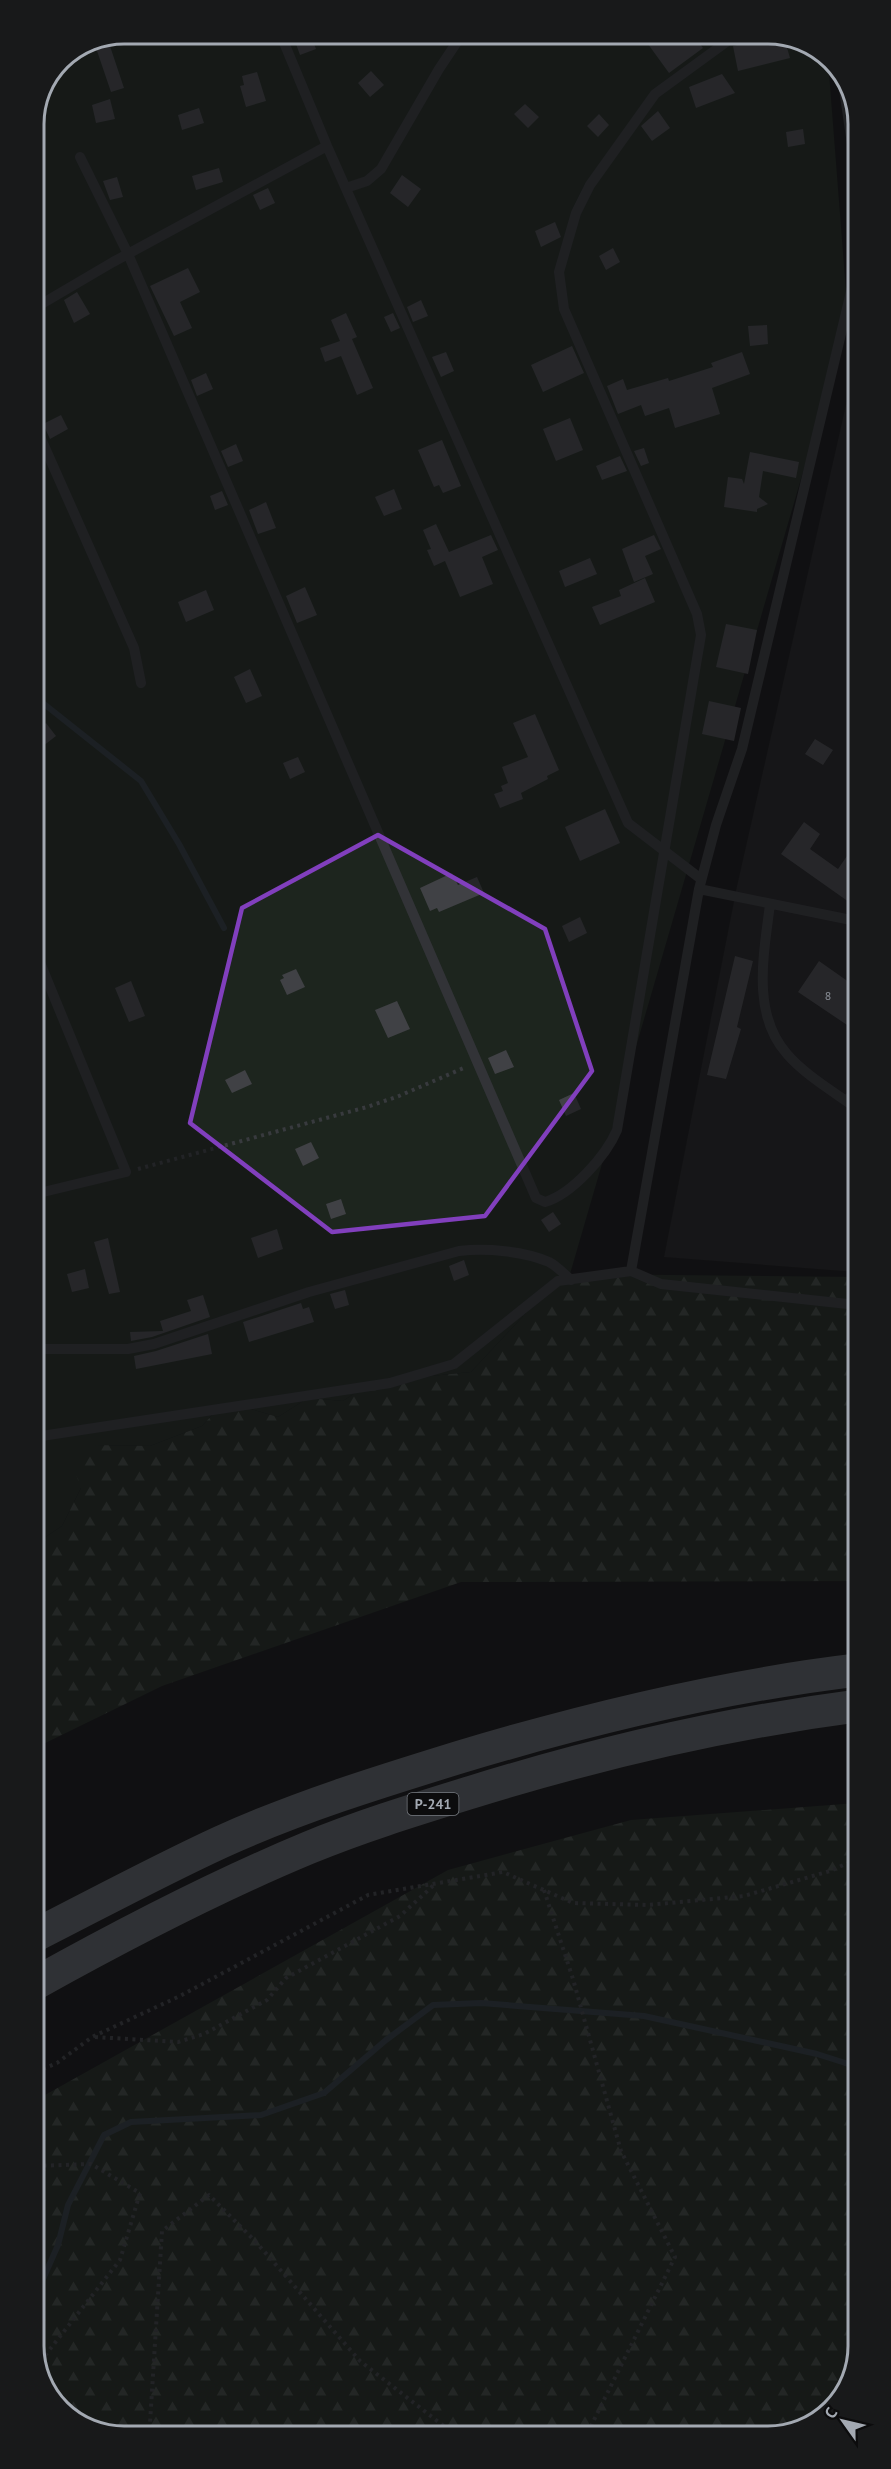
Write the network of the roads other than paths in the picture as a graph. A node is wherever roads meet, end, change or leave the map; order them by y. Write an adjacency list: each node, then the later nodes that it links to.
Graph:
1 (284, 43): 4 (lane)
2 (456, 44): 6 (lane)
3 (724, 44): 12 (lane)
4 (327, 146): 6 (lane); 7 (lane)
5 (80, 157): 7 (lane)
6 (346, 188): 12 (lane)
7 (128, 254): 8 (lane); 12 (lane)
8 (44, 303)
9 (848, 303): 13 (lane)
10 (44, 446): 11 (lane)
11 (141, 683)
12 (666, 855): 13 (lane)
13 (700, 884): 14 (lane); 19 (lane)
14 (770, 904): 15 (lane); 17 (lane)
15 (848, 919)
16 (44, 972): 18 (lane)
17 (848, 1102)
18 (44, 1192)
19 (631, 1271): 20 (lane); 21 (lane)
20 (572, 1280): 22 (lane); 23 (lane)
21 (848, 1304)
22 (44, 1349)
23 (44, 1436)
24 (848, 1671): 26 (highway, Р-241)
25 (848, 1707): 27 (highway, Р-241)
26 (44, 1931)
27 (44, 1979)

